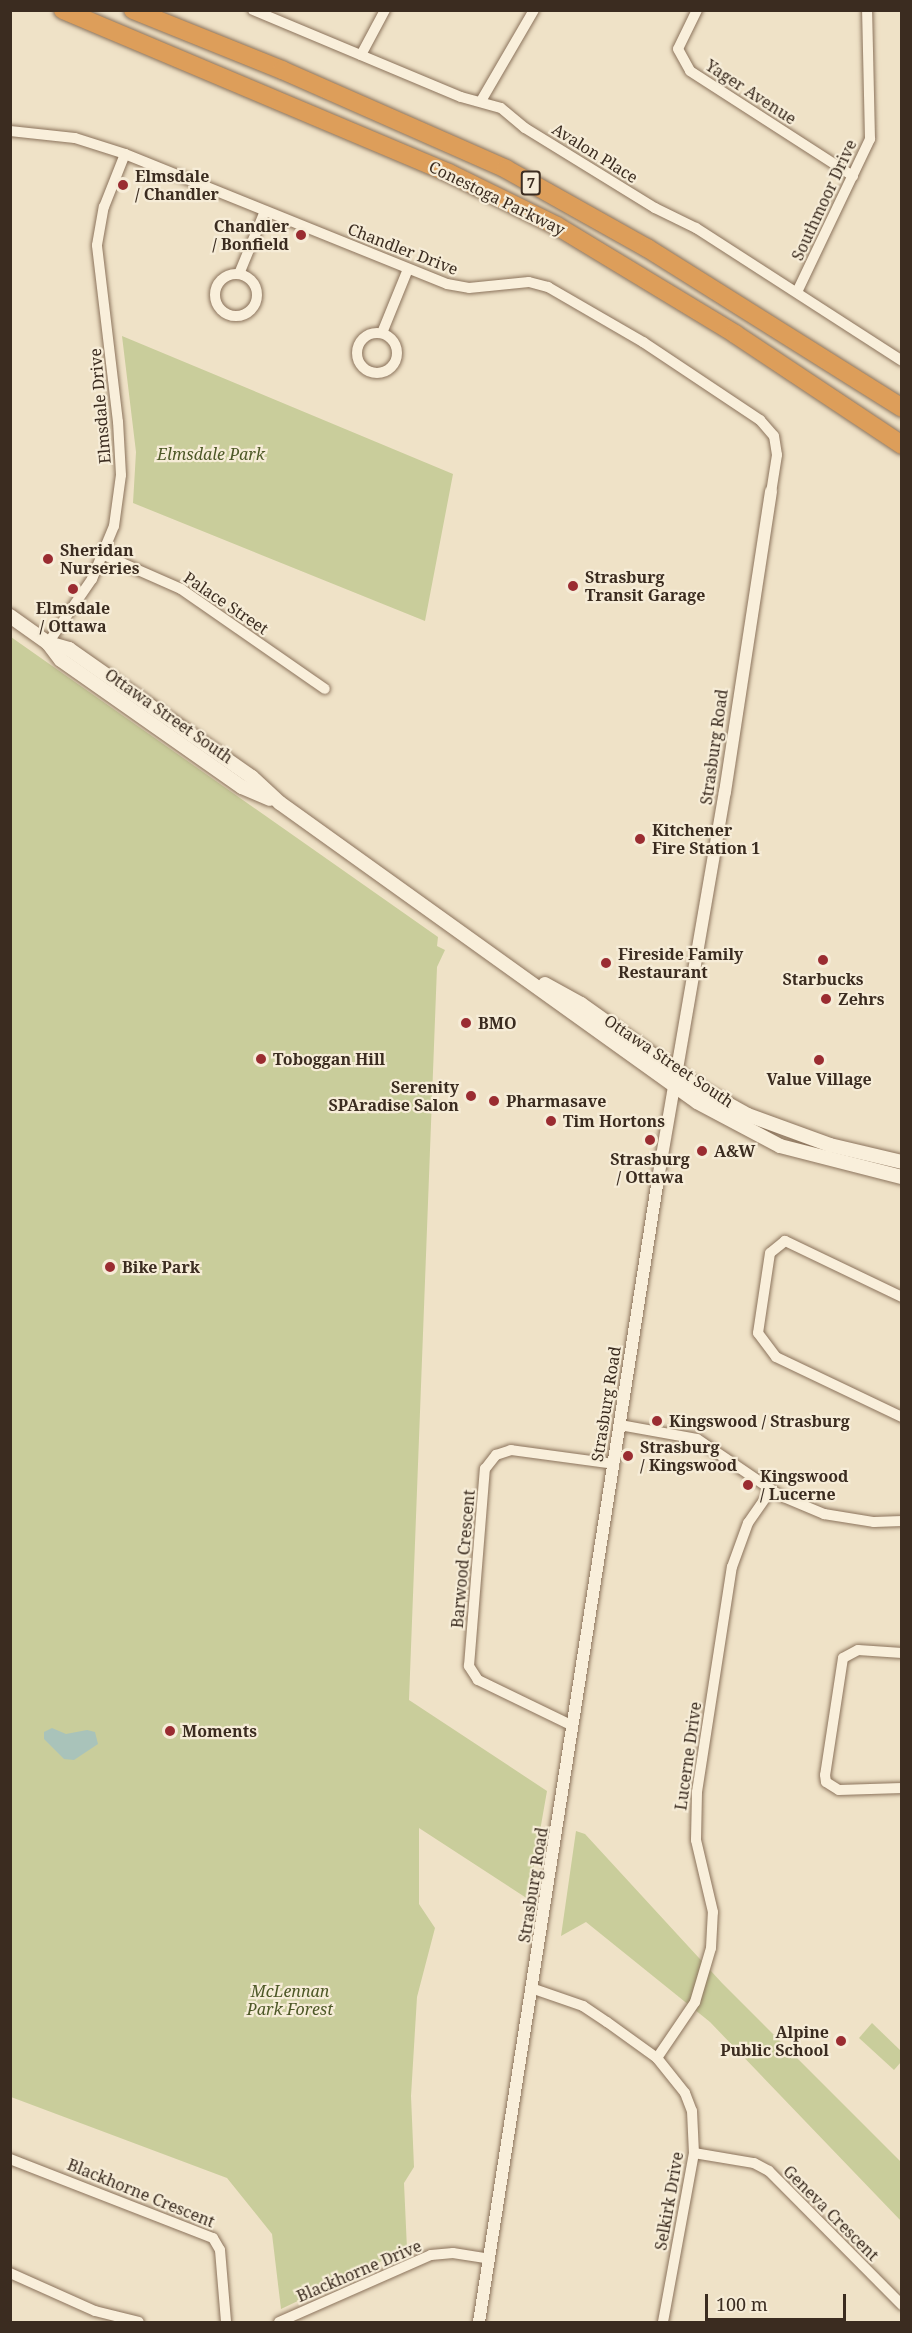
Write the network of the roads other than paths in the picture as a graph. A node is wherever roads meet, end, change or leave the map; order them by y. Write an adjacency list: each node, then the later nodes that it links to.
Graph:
1 (63, 10): 20 (highway, Conestoga Parkway / 7)
2 (133, 10): 19 (highway, Conestoga Parkway / 7)
3 (253, 10): 8 (street, Avalon Place)
4 (386, 10): 8 (street)
5 (534, 10): 9 (street)
6 (697, 10): 12 (street, Yager Avenue)
7 (867, 10): 12 (street, Southmoor Drive)
8 (362, 55): 9 (street, Avalon Place)
9 (482, 101): 16 (street, Avalon Place)
10 (10, 130): 11 (street, Chandler Drive)
11 (125, 154): 13 (street, Chandler Drive); 22 (street, Elmsdale Drive)
12 (853, 176): 16 (street, Southmoor Drive)
13 (266, 211): 14 (street, Chandler Drive); 15 (street)
14 (408, 269): 17 (street); 21 (street, Chandler Drive)
15 (239, 274): 15 (street)
16 (797, 292): 18 (street, Avalon Place)
17 (382, 333)
18 (902, 362)
19 (902, 408)
20 (902, 445)
21 (771, 492): 27 (street, Strasburg Road)
22 (104, 555): 24 (street, Elmsdale Drive); 25 (street, Palace Street)
23 (10, 616): 24 (main road, Ottawa Street South)
24 (48, 643): 26 (main road, Ottawa Street South)
25 (325, 690)
26 (503, 962): 27 (main road, Ottawa Street South); 28 (main road, Ottawa Street South)
27 (676, 1070): 28 (street, Strasburg Road); 29 (main road, Ottawa Street South)
28 (673, 1085): 30 (main road, Ottawa Street South); 33 (street, Strasburg Road)
29 (902, 1162)
30 (902, 1177)
31 (902, 1297): 32 (street)
32 (902, 1417)
33 (620, 1425): 34 (street, Strasburg Road); 35 (street)
34 (614, 1464): 38 (street, Strasburg Road); 38 (street, Barwood Crescent)
35 (771, 1490): 36 (street); 41 (street, Lucerne Drive)
36 (902, 1521)
37 (902, 1653): 39 (street)
38 (573, 1726): 40 (street, Strasburg Road)
39 (902, 1788)
40 (534, 1989): 41 (street, Selkirk Drive); 44 (street, Strasburg Road)
41 (657, 2058): 42 (street, Selkirk Drive)
42 (694, 2153): 46 (street, Geneva Crescent); 51 (street, Selkirk Drive)
43 (10, 2159): 48 (street, Blackhorne Crescent)
44 (489, 2259): 49 (street, Blackhorne Drive); 50 (street, Strasburg Road)
45 (10, 2273): 47 (street)
46 (902, 2305)
47 (139, 2322)
48 (226, 2322)
49 (279, 2322)
50 (479, 2322)
51 (663, 2322)

